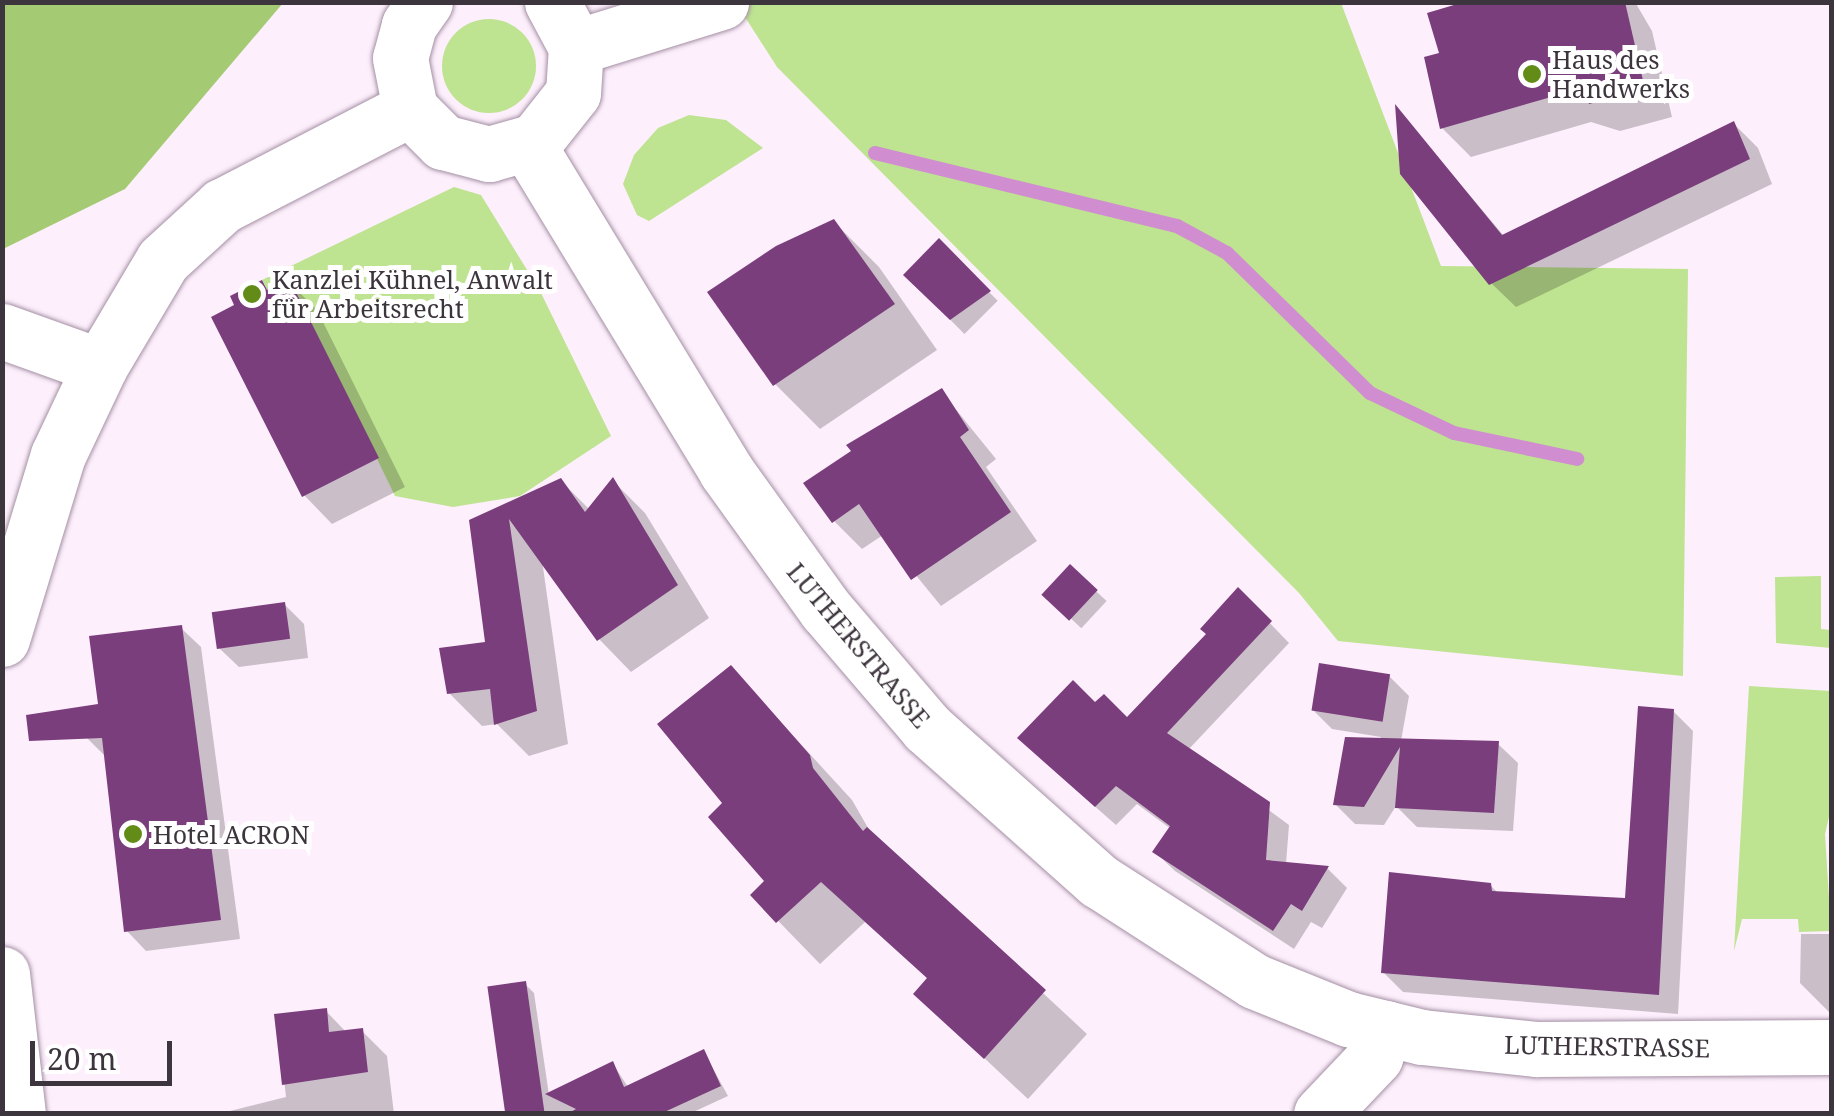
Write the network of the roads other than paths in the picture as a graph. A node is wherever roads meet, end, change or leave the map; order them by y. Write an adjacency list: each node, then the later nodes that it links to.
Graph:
1 (425, 2): 4 (street)
2 (721, 2): 3 (street)
3 (564, 25): 5 (street)
4 (410, 109): 5 (street); 7 (street)
5 (528, 145): 10 (street, LUTHERSTRASSE)
6 (2, 331): 7 (street)
7 (100, 366): 8 (street)
8 (2, 639)
9 (2, 974): 12 (street)
10 (1384, 1028): 11 (street, LUTHERSTRASSE); 13 (street)
11 (1832, 1047)
12 (18, 1114)
13 (1321, 1114)

